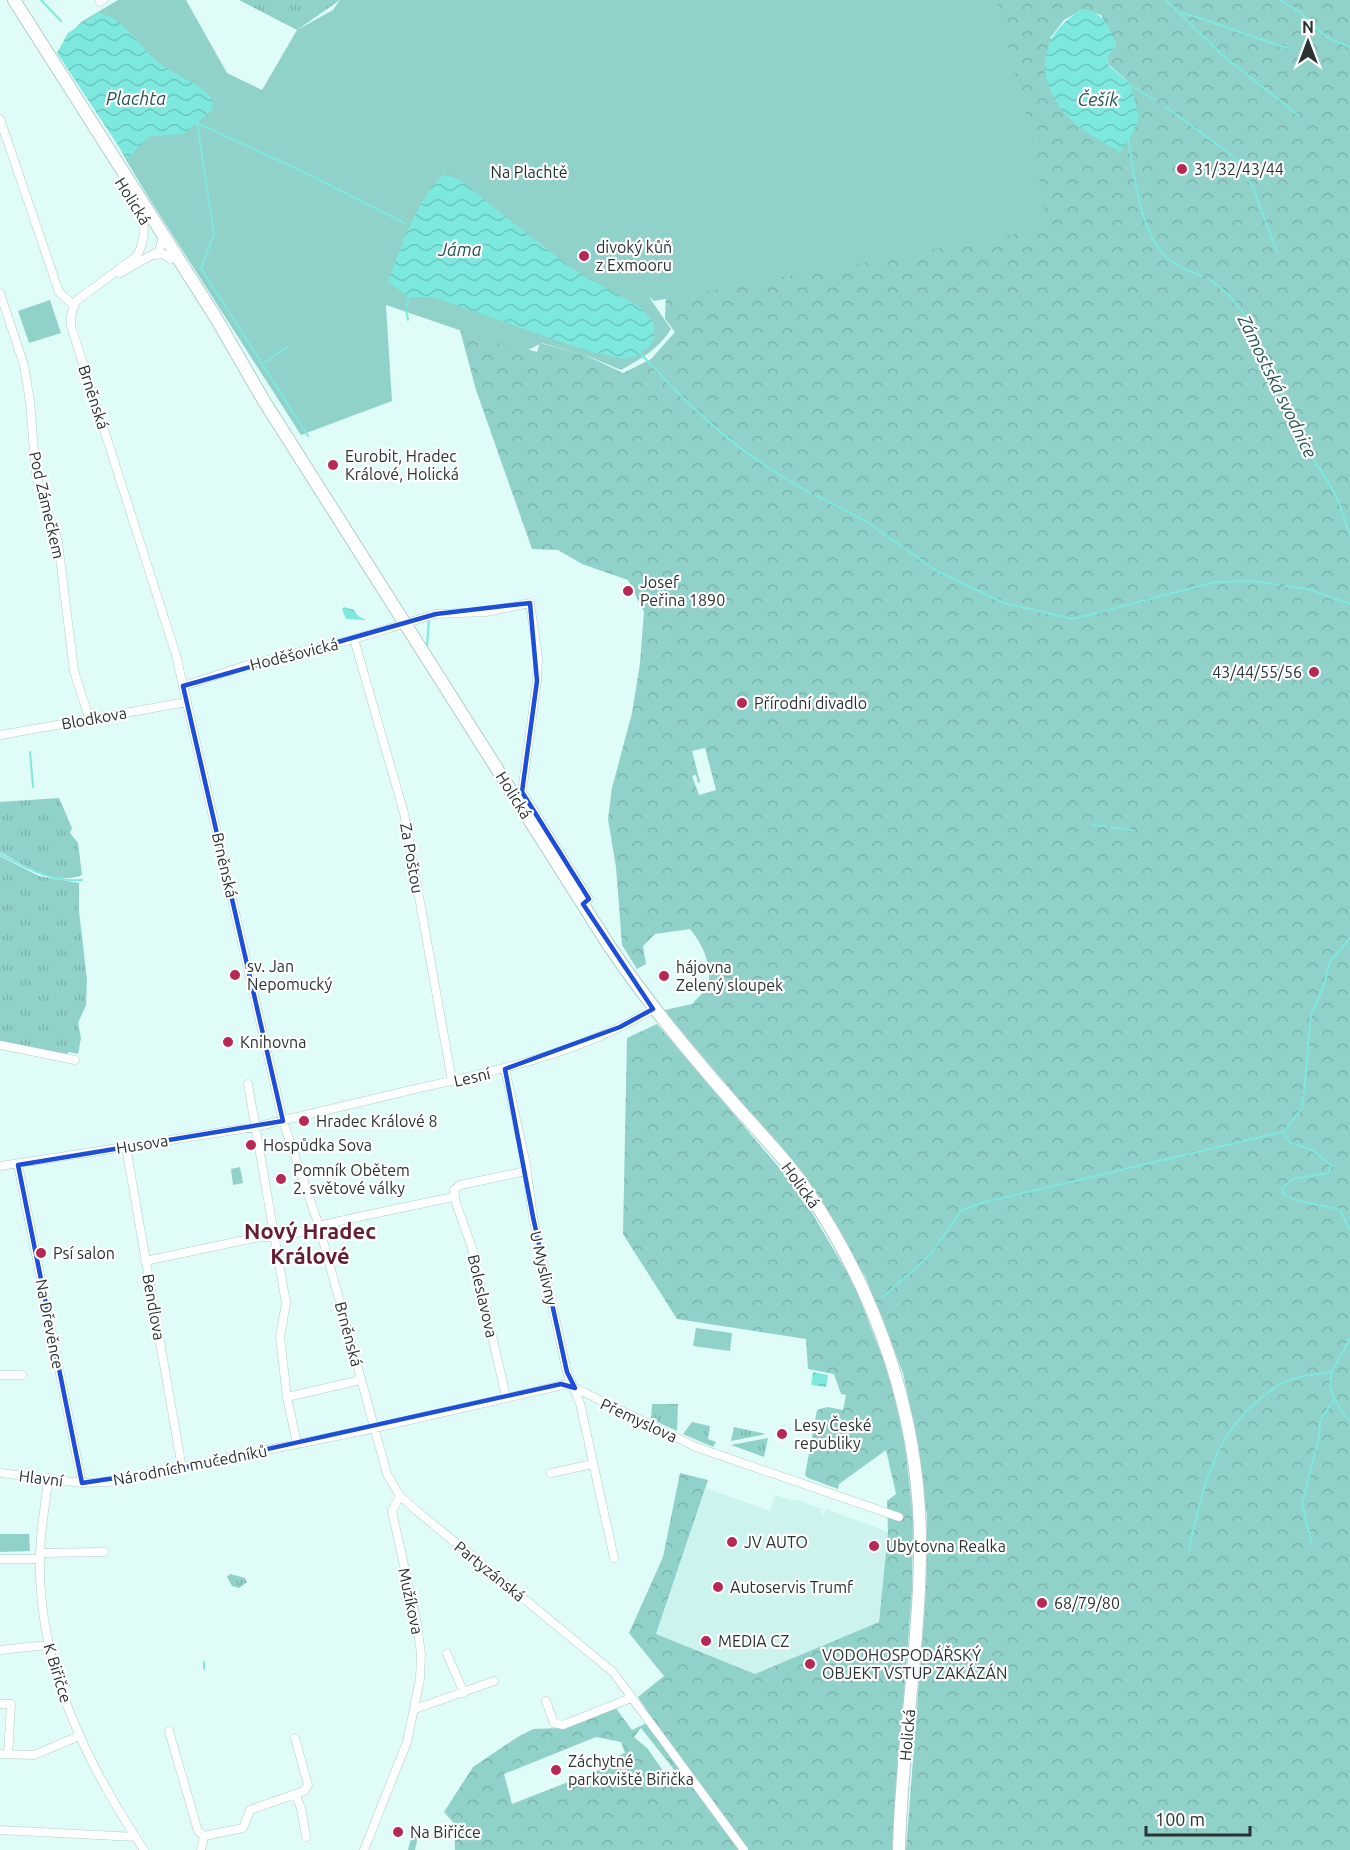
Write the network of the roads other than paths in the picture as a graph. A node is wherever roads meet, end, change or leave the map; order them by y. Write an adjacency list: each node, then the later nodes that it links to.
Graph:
1 (5, 0): 4 (main road, Holická)
2 (14, 0): 5 (main road, Holická)
3 (0, 119): 9 (street)
4 (141, 214): 6 (main road, Holická); 7 (street)
5 (161, 231): 6 (street); 10 (main road, Holická)
6 (158, 251): 7 (street); 10 (main road, Holická)
7 (103, 282): 9 (street)
8 (0, 293): 15 (street, Pod Zámečkem)
9 (74, 305): 13 (street, Brněnská)
10 (264, 400): 11 (main road, Holická)
11 (404, 622): 12 (street, Hoděšovická); 17 (main road, Holická); 17 (street)
12 (354, 639): 13 (street, Hoděšovická); 22 (street, Za Poštou)
13 (183, 686): 14 (street, Brněnská)
14 (188, 702): 15 (street, Blodkova); 24 (street, Brněnská)
15 (89, 718): 16 (street, Blodkova)
16 (0, 735)
17 (583, 904): 18 (main road, Holická)
18 (653, 1009): 21 (street, Lesní); 76 (main road, Holická)
19 (0, 1046): 20 (street)
20 (75, 1060)
21 (505, 1069): 22 (street, Lesní); 29 (street, U Myslivny)
22 (452, 1081): 24 (street, Lesní)
23 (248, 1084): 25 (street)
24 (283, 1121): 25 (street, Husova); 31 (street, Brněnská)
25 (255, 1127): 26 (street, Husova); 32 (street)
26 (126, 1147): 27 (street, Husova); 33 (street, Bendlova)
27 (18, 1165): 28 (street, Husova); 47 (street, Na Dřevěnce)
28 (0, 1166)
29 (526, 1171): 30 (street); 37 (street, U Myslivny)
30 (454, 1197): 31 (street); 39 (street, Boleslavova)
31 (319, 1226): 32 (street); 36 (street, Brněnská)
32 (274, 1238): 33 (street); 38 (street)
33 (146, 1261): 43 (street, Bendlova)
34 (0, 1375): 35 (street)
35 (22, 1375)
36 (361, 1380): 38 (street); 40 (street, Brněnská)
37 (575, 1388): 39 (street, Přemyslova); 42 (street, U Myslivny); 49 (street, Přemyslova)
38 (287, 1396): 41 (street)
39 (506, 1397): 40 (street, Přemyslova)
40 (374, 1427): 41 (street, Národních mučedníků); 48 (street, Partyzánská)
41 (297, 1444): 43 (street, Národních mučedníků)
42 (593, 1464): 45 (street); 53 (street, U Myslivny)
43 (182, 1468): 47 (street, Národních mučedníků)
44 (0, 1473): 46 (street, Hlavní)
45 (551, 1473)
46 (48, 1478): 47 (street, Hlavní); 51 (street, K Biřičce)
47 (82, 1483)
48 (400, 1496): 59 (street, Partyzánská); 62 (street, Mužíkova)
49 (899, 1517)
50 (104, 1552): 51 (street)
51 (40, 1556): 52 (street); 54 (street, K Biřičce)
52 (0, 1558)
53 (614, 1558)
54 (47, 1645): 55 (street); 64 (street, K Biřičce)
55 (0, 1650)
56 (447, 1654): 58 (street)
57 (494, 1681): 58 (street)
58 (464, 1693): 62 (street)
59 (632, 1698): 60 (street); 75 (street, Partyzánská)
60 (546, 1701)
61 (0, 1704): 66 (street)
62 (415, 1709): 74 (street, Mužíkova)
63 (169, 1731): 69 (street)
64 (79, 1736): 66 (street); 70 (street, K Biřičce)
65 (295, 1738): 67 (street)
66 (4, 1754)
67 (296, 1796): 69 (street); 71 (street)
68 (0, 1830): 70 (street)
69 (204, 1836): 73 (street)
70 (136, 1837): 72 (street, K Biřičce)
71 (306, 1837)
72 (144, 1850)
73 (201, 1850)
74 (363, 1850)
75 (744, 1850)
76 (899, 1850)

